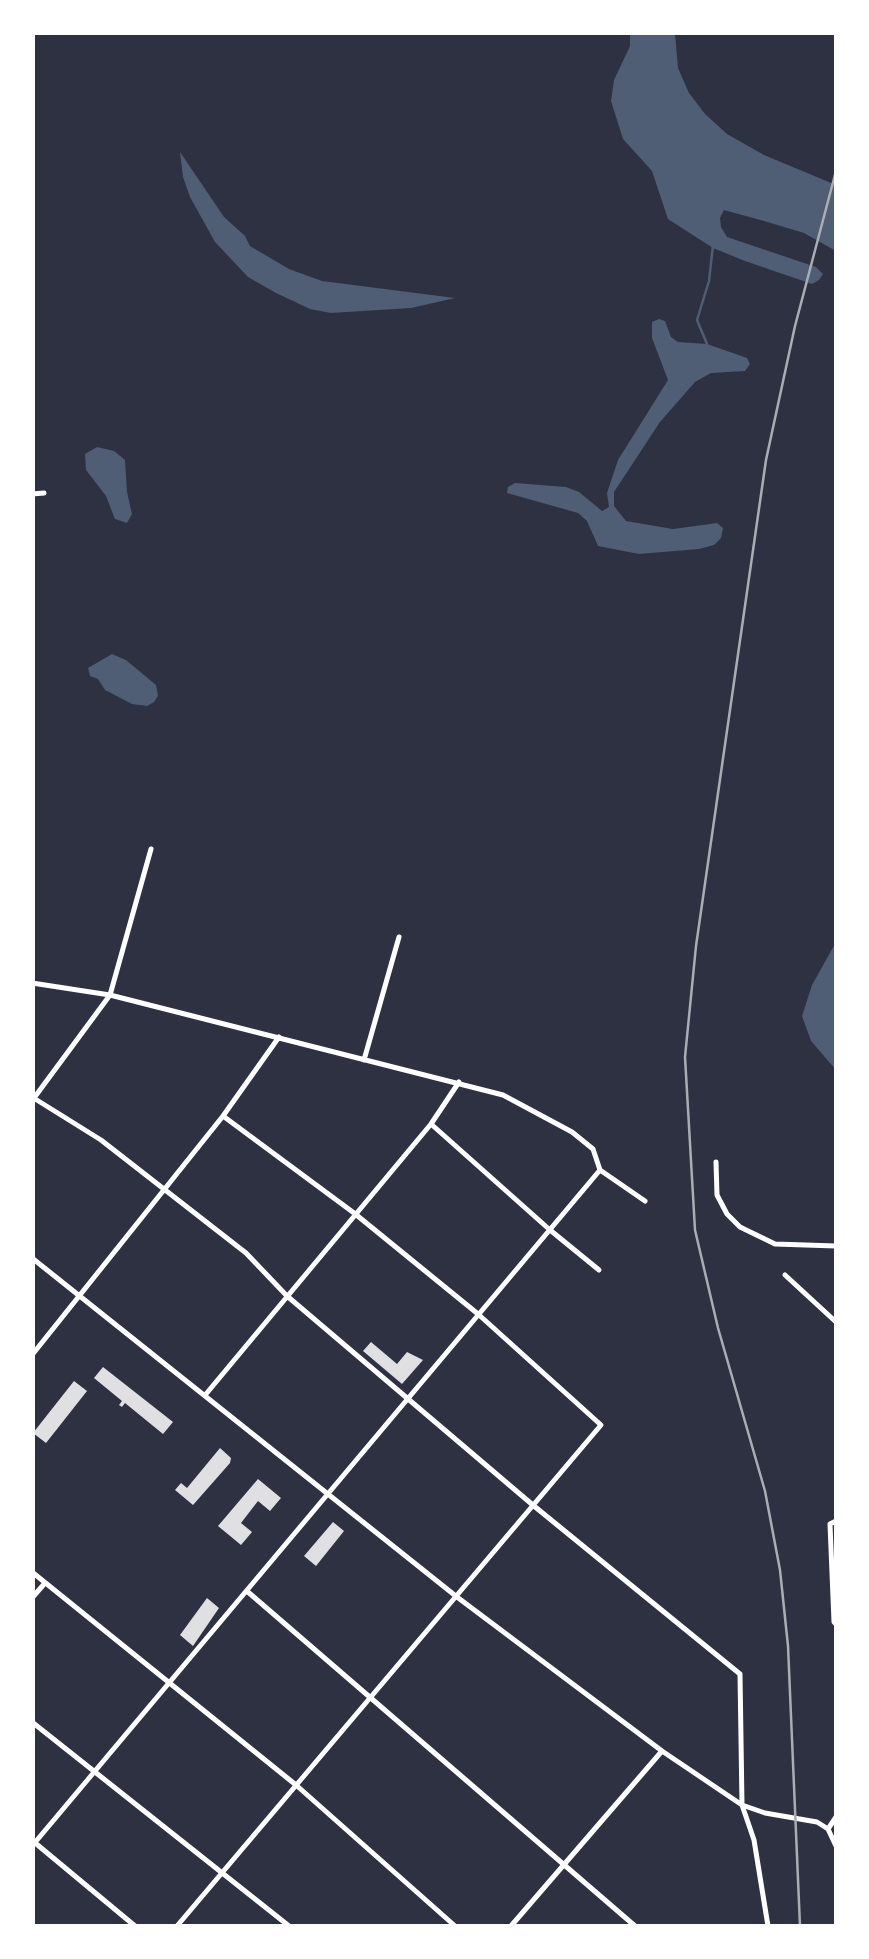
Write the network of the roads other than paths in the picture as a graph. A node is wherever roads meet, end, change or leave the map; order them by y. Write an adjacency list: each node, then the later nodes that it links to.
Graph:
1 (44, 493): 2 (street)
2 (32, 494)
3 (151, 849): 6 (street)
4 (399, 938): 8 (street)
5 (32, 983): 6 (street)
6 (110, 995): 7 (street); 10 (street)
7 (279, 1036): 8 (street); 11 (street)
8 (364, 1060): 9 (street)
9 (459, 1082): 12 (street); 14 (street)
10 (33, 1098): 15 (street)
11 (223, 1116): 15 (street); 17 (street)
12 (431, 1124): 17 (street); 18 (street)
13 (716, 1162): 19 (street)
14 (600, 1170): 16 (street); 18 (street)
15 (163, 1188): 23 (street); 24 (street)
16 (644, 1201)
17 (354, 1213): 24 (street); 25 (street)
18 (550, 1230): 21 (street); 25 (street)
19 (836, 1246)
20 (32, 1258): 23 (street)
21 (599, 1270)
22 (785, 1275): 26 (street)
23 (80, 1296): 27 (street); 28 (street)
24 (287, 1296): 28 (street); 29 (street)
25 (478, 1314): 29 (street); 31 (street)
26 (836, 1322)
27 (32, 1355)
28 (205, 1395): 30 (street)
29 (406, 1398): 30 (street); 31 (street)
30 (328, 1494): 35 (street); 36 (street)
31 (534, 1506): 36 (street); 45 (street)
32 (833, 1522): 38 (street)
33 (32, 1572): 34 (street)
34 (45, 1583): 37 (street); 39 (street)
35 (248, 1592): 39 (street); 40 (street)
36 (457, 1596): 40 (street); 42 (street)
37 (32, 1598)
38 (836, 1624)
39 (169, 1684): 43 (street); 44 (street)
40 (370, 1696): 44 (street); 50 (street)
41 (32, 1722): 43 (street)
42 (662, 1751): 45 (street); 50 (street)
43 (94, 1772): 48 (street); 51 (street)
44 (296, 1785): 51 (street); 55 (street)
45 (742, 1804): 47 (street); 58 (street)
46 (836, 1817): 47 (street)
47 (828, 1829): 49 (street)
48 (33, 1843): 52 (street)
49 (836, 1846)
50 (565, 1863): 56 (street); 57 (street)
51 (222, 1873): 53 (street); 54 (street)
52 (135, 1926)
53 (177, 1926)
54 (289, 1926)
55 (454, 1926)
56 (510, 1926)
57 (636, 1926)
58 (768, 1926)

